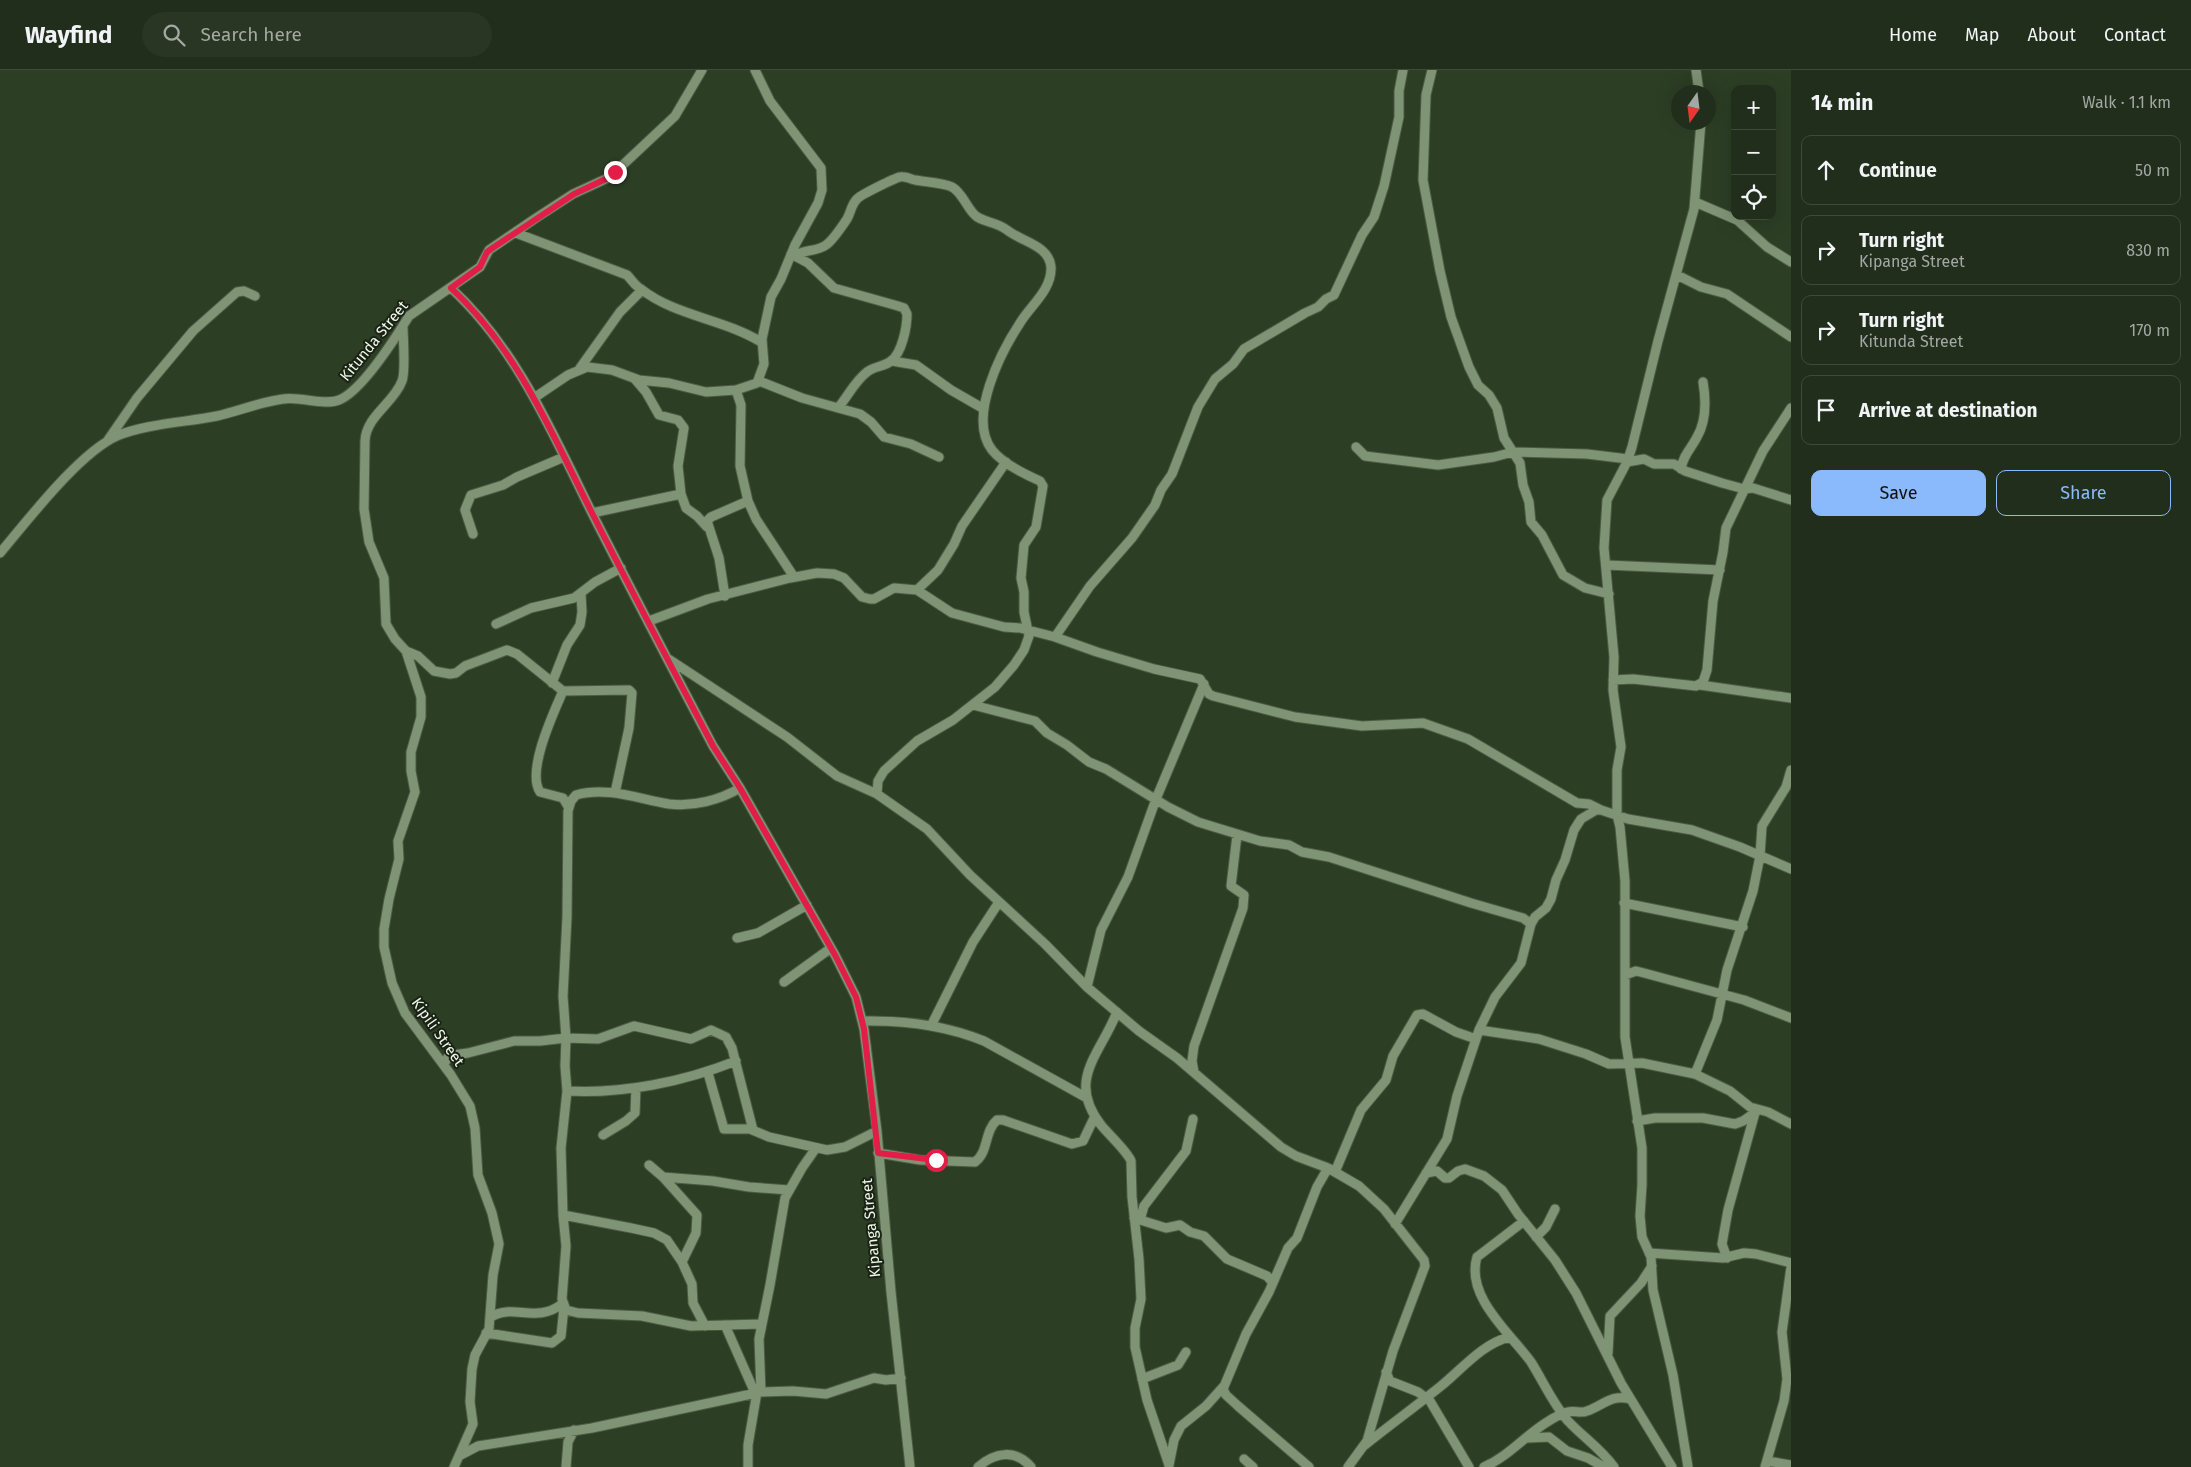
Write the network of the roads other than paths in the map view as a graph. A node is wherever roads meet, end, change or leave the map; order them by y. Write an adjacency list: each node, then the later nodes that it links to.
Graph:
1 (702, 70): 9 (street, Kitunda Street)
2 (755, 70): 10 (street)
3 (1403, 70): 56 (street)
4 (1432, 70): 31 (street)
5 (1696, 70): 6 (street)
6 (1698, 85)
7 (1700, 130): 8 (street)
8 (1695, 202): 11 (street); 12 (street)
9 (516, 233): 13 (street, Kitunda Street); 14 (street)
10 (793, 255): 18 (street); 19 (street); 28 (street)
11 (1791, 262)
12 (1677, 275): 17 (street); 34 (street)
13 (451, 288): 16 (street, Kitunda Street); 25 (street, Kipanga Street)
14 (642, 290): 18 (street); 20 (street)
15 (255, 296): 29 (street)
16 (403, 326): 29 (street, Kitunda Street); 57 (street, Kipili Street)
17 (1791, 337)
18 (762, 342): 22 (street)
19 (892, 361): 26 (street); 28 (street)
20 (580, 368): 21 (street); 25 (street)
21 (634, 378): 24 (street); 38 (street)
22 (759, 381): 24 (street); 26 (street)
23 (1703, 382): 36 (street)
24 (736, 390): 40 (street)
25 (534, 398): 32 (street, Kipanga Street)
26 (838, 408): 33 (street)
27 (1791, 408): 37 (street)
28 (984, 409): 35 (street)
29 (106, 442): 44 (street, Kitunda Street)
30 (1356, 447): 31 (street)
31 (1513, 452): 34 (street); 51 (street)
32 (564, 457): 41 (street, Kipanga Street); 43 (street)
33 (939, 457)
34 (1627, 461): 36 (street); 45 (street)
35 (1006, 462): 49 (street); 55 (street)
36 (1681, 469): 37 (street)
37 (1744, 489): 39 (street); 47 (street)
38 (681, 494): 41 (street); 42 (street)
39 (1791, 500)
40 (748, 501): 42 (street); 48 (street)
41 (592, 513): 46 (street, Kipanga Street)
42 (708, 528): 52 (street)
43 (473, 534)
44 (0, 553)
45 (1606, 565): 47 (street); 51 (street)
46 (620, 568): 50 (street); 53 (street, Kipanga Street)
47 (1720, 570): 62 (street)
48 (794, 578): 49 (street); 52 (street)
49 (917, 590): 55 (street)
50 (581, 594): 54 (street); 60 (street)
51 (1609, 594): 59 (street)
52 (725, 596): 53 (street)
53 (649, 621): 58 (street, Kipanga Street)
54 (496, 624)
55 (1029, 630): 56 (street); 65 (street)
56 (1056, 637): 61 (street)
57 (406, 651): 60 (street); 96 (street, Kipili Street)
58 (666, 657): 67 (street, Kipanga Street); 69 (street)
59 (1613, 680): 62 (street); 73 (street)
60 (552, 683): 63 (street)
61 (1204, 684): 70 (street); 72 (street)
62 (1700, 685): 64 (street)
63 (563, 691): 68 (street); 71 (street)
64 (1791, 698)
65 (973, 704): 69 (street); 70 (street)
66 (1791, 770): 75 (street)
67 (740, 788): 68 (street); 79 (street, Kipanga Street)
68 (616, 793): 71 (street)
69 (877, 794): 77 (street)
70 (1156, 799): 74 (street); 86 (street)
71 (569, 808): 93 (street)
72 (1601, 810): 73 (street); 80 (street)
73 (1617, 815): 75 (street); 78 (street)
74 (1237, 835): 80 (street); 97 (street)
75 (1760, 856): 76 (street); 81 (street)
76 (1791, 870)
77 (998, 902): 86 (street); 91 (street)
78 (1624, 903): 81 (street); 84 (street)
79 (807, 905): 82 (street); 83 (street, Kipanga Street)
80 (1530, 924): 92 (street)
81 (1743, 927): 87 (street)
82 (737, 938)
83 (831, 948): 85 (street); 90 (street, Kipanga Street)
84 (1625, 975): 87 (street); 95 (street)
85 (784, 982)
86 (1087, 987): 88 (street)
87 (1723, 994): 89 (street); 99 (street)
88 (1117, 1012): 97 (street); 102 (street)
89 (1791, 1018)
90 (862, 1021): 91 (street); 109 (street, Kipanga Street)
91 (931, 1026): 102 (street)
92 (1478, 1035): 95 (street); 114 (street); 115 (street)
93 (566, 1038): 94 (street); 96 (street); 101 (street)
94 (736, 1061): 98 (street); 108 (street)
95 (1629, 1062): 99 (street); 106 (street)
96 (444, 1064): 132 (street, Kipili Street)
97 (1194, 1072): 114 (street)
98 (708, 1073): 100 (street); 108 (street)
99 (1695, 1074): 103 (street)
100 (636, 1088): 101 (street); 110 (street)
101 (567, 1091): 119 (street)
102 (1087, 1098): 104 (street)
103 (1756, 1110): 106 (street); 107 (street); 125 (street)
104 (1095, 1116): 112 (street); 120 (street)
105 (1192, 1119): 120 (street)
106 (1637, 1121): 124 (street)
107 (1791, 1124)
108 (753, 1130): 111 (street)
109 (877, 1131): 111 (street); 112 (street, Kipanga Street)
110 (603, 1135)
111 (816, 1148): 117 (street)
112 (878, 1153): 141 (street, Kipanga Street)
113 (649, 1165): 116 (street)
114 (1332, 1170): 122 (street); 130 (street)
115 (1426, 1173): 121 (street); 122 (street)
116 (663, 1177): 117 (street); 126 (street)
117 (789, 1190): 134 (street)
118 (1555, 1209): 123 (street)
119 (563, 1215): 126 (street); 131 (street)
120 (1137, 1219): 130 (street); 142 (street)
121 (1524, 1221): 123 (street); 137 (street)
122 (1395, 1224): 140 (street)
123 (1536, 1237): 139 (street)
124 (1649, 1253): 125 (street); 128 (street)
125 (1727, 1258): 127 (street)
126 (682, 1262): 135 (street)
127 (1791, 1263)
128 (1652, 1266): 139 (street); 170 (street)
129 (1791, 1267): 153 (street)
130 (1272, 1283): 143 (street)
131 (563, 1306): 132 (street); 135 (street); 136 (street)
132 (491, 1317): 136 (street, Kipili Street)
133 (725, 1324): 134 (street); 135 (street); 144 (street)
134 (762, 1324): 144 (street)
135 (705, 1326)
136 (486, 1333): 151 (street, Kipili Street)
137 (1510, 1337): 145 (street); 147 (street)
138 (1186, 1352): 142 (street)
139 (1608, 1355): 146 (street)
140 (1386, 1372): 145 (street); 150 (street)
141 (902, 1378): 144 (street); 159 (street, Kipanga Street)
142 (1142, 1378): 155 (street)
143 (1224, 1386): 155 (street); 163 (street)
144 (758, 1392): 148 (street); 158 (street)
145 (1426, 1398): 150 (street); 165 (street)
146 (1630, 1399): 147 (street); 169 (street)
147 (1563, 1414): 149 (street); 168 (street)
148 (574, 1430): 151 (street); 157 (street)
149 (1528, 1438): 166 (street); 167 (street)
150 (1364, 1445): 164 (street)
151 (459, 1456): 156 (street, Kipili Street)
152 (1244, 1459): 162 (street)
153 (1766, 1464): 154 (street)
154 (1791, 1465)
155 (1168, 1466)
156 (454, 1467)
157 (566, 1467)
158 (748, 1467)
159 (910, 1467)
160 (978, 1467): 161 (street)
161 (1031, 1467)
162 (1253, 1467)
163 (1309, 1467)
164 (1348, 1467)
165 (1469, 1467)
166 (1484, 1467)
167 (1604, 1467)
168 (1614, 1467)
169 (1672, 1467)
170 (1688, 1467)

